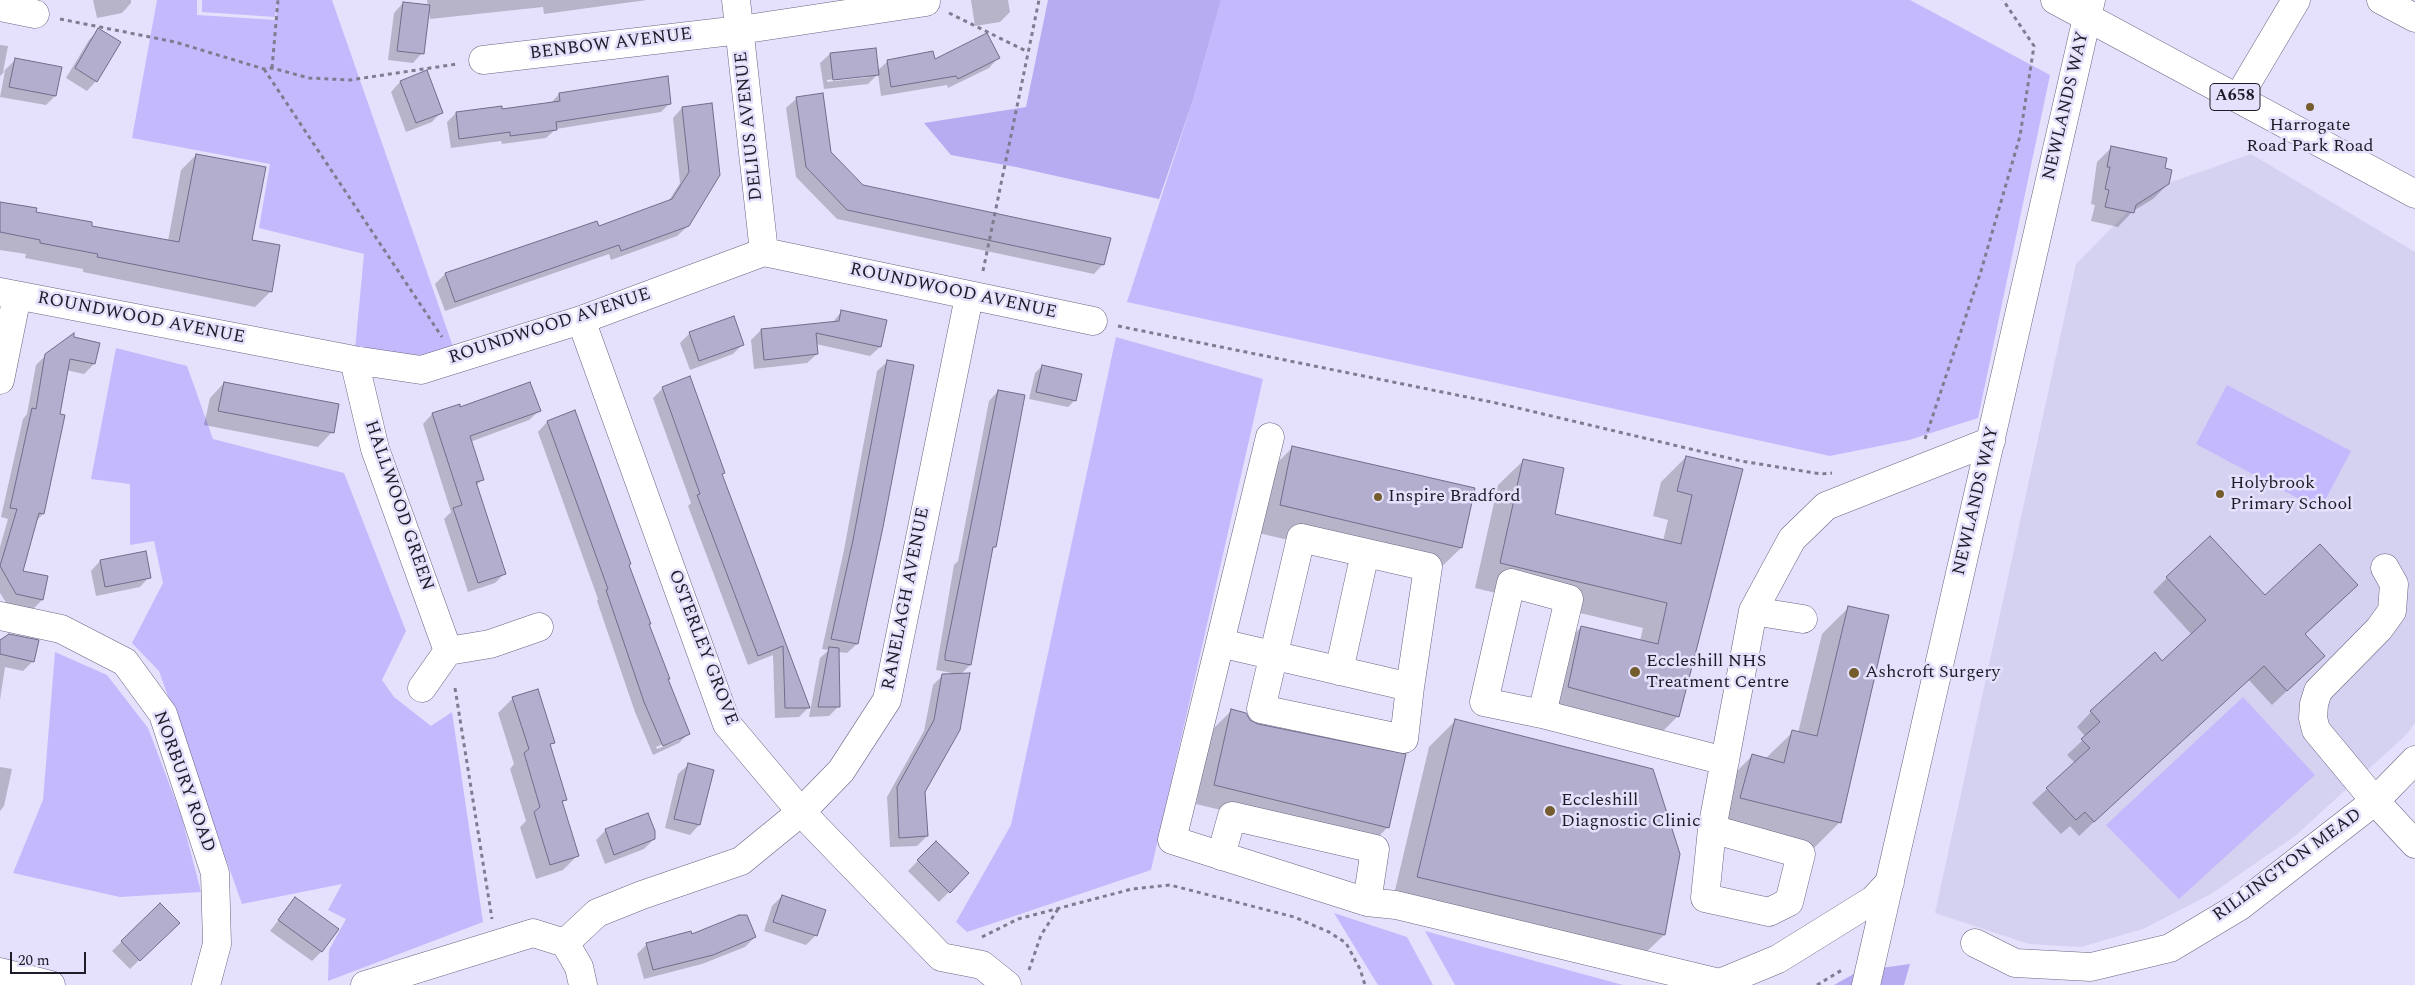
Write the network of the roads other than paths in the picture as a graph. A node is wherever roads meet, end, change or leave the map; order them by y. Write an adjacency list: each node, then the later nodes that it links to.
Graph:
1 (736, 0): 10 (main road, DELIUS AVENUE)
2 (2055, 0): 7 (main road, A658)
3 (2296, 0): 12 (main road)
4 (2381, 0): 9 (main road)
5 (926, 2): 10 (main road, BENBOW AVENUE)
6 (0, 7): 8 (main road)
7 (2090, 9): 12 (main road, A658); 22 (main road, NEWLANDS WAY)
8 (35, 14)
9 (2415, 18)
10 (740, 30): 11 (main road, BENBOW AVENUE); 14 (main road, DELIUS AVENUE)
11 (483, 60)
12 (2238, 98): 13 (main road, A658)
13 (2415, 194)
14 (764, 252): 16 (main road, ROUNDWOOD AVENUE); 17 (main road, ROUNDWOOD AVENUE)
15 (9, 294): 19 (main road, ROUNDWOOD AVENUE); 20 (main road)
16 (974, 298): 18 (main road, ROUNDWOOD AVENUE); 39 (main road, RANELAGH AVENUE)
17 (581, 320): 19 (main road, ROUNDWOOD AVENUE); 39 (main road, OSTERLEY GROVE)
18 (1093, 321)
19 (354, 360): 30 (main road, HALLWOOD GREEN)
20 (0, 380)
21 (1270, 437): 29 (main road)
22 (1991, 441): 25 (main road); 43 (main road, NEWLANDS WAY)
23 (1365, 553): 31 (main road); 32 (main road); 33 (main road)
24 (2386, 568): 38 (main road)
25 (1753, 611): 27 (main road); 37 (main road)
26 (0, 616): 50 (main road, NORBURY ROAD)
27 (1803, 619)
28 (539, 627): 30 (main road)
29 (1220, 643): 31 (main road); 42 (main road)
30 (448, 651): 34 (main road)
31 (1274, 655): 32 (main road); 33 (main road)
32 (1339, 671): 33 (main road)
33 (1410, 687)
34 (422, 688)
35 (1542, 714): 35 (main road); 37 (main road)
36 (2415, 760): 38 (main road, RILLINGTON MEAD)
37 (1725, 761): 40 (main road)
38 (2376, 801): 41 (main road); 46 (main road, RILLINGTON MEAD)
39 (800, 812): 45 (main road, RANELAGH AVENUE); 48 (main road, OSTERLEY GROVE)
40 (1712, 830)
41 (2415, 844)
42 (1221, 856): 44 (main road); 44 (main road)
43 (1890, 882): 44 (main road); 53 (main road, NEWLANDS WAY)
44 (1367, 902)
45 (565, 943): 51 (main road); 52 (main road)
46 (1975, 943)
47 (0, 972): 49 (main road)
48 (1018, 982)
49 (51, 985)
50 (206, 985)
51 (365, 985)
52 (583, 985)
53 (1866, 985)

